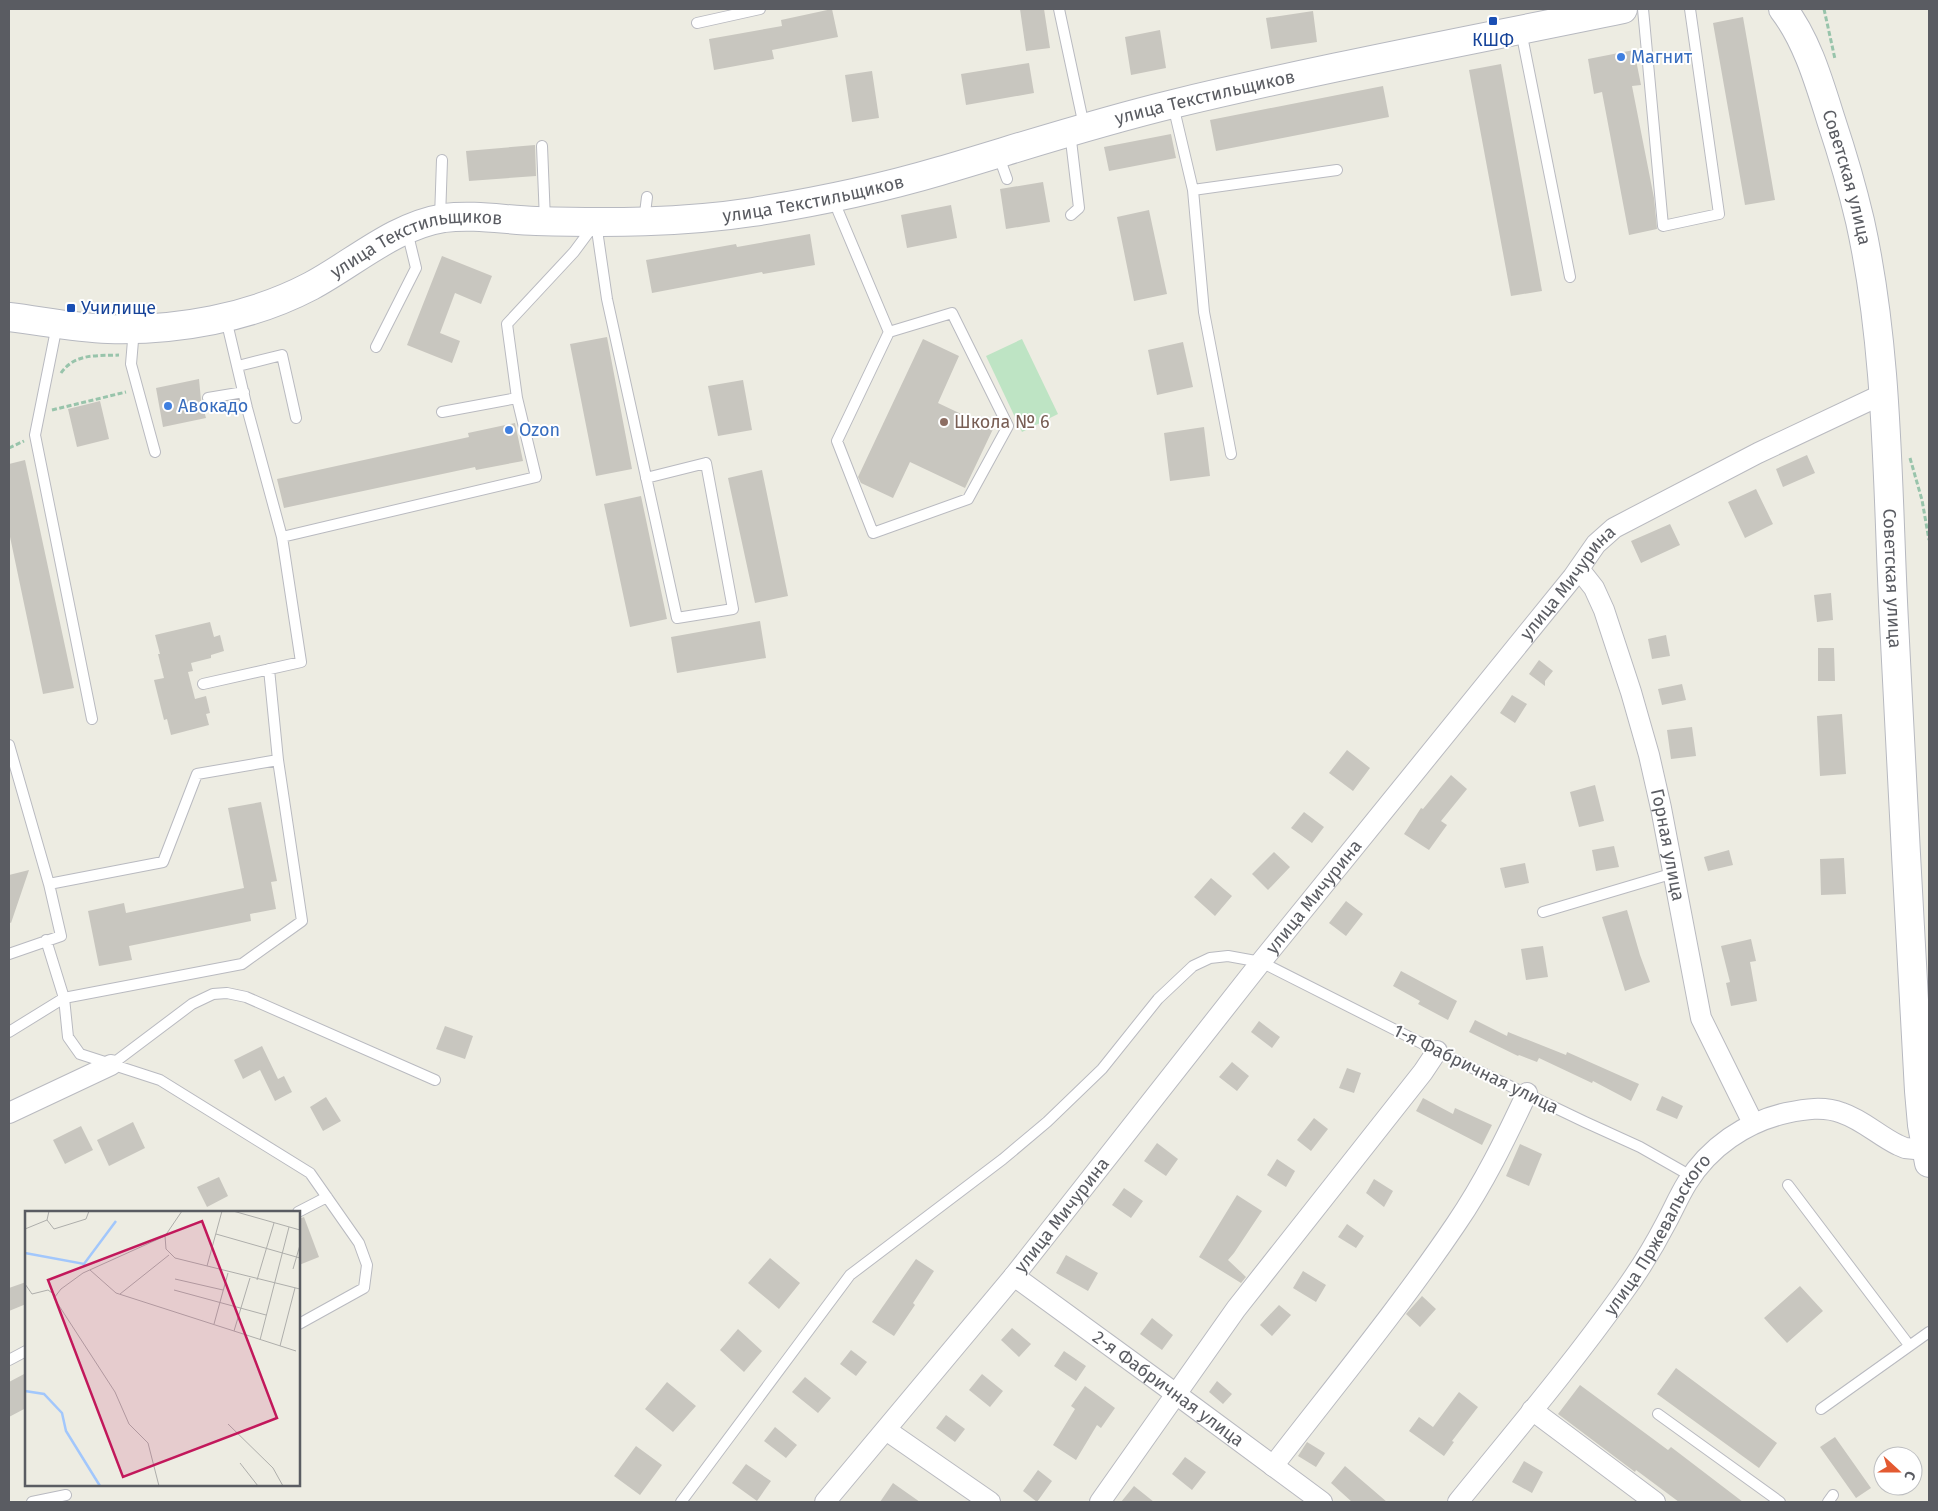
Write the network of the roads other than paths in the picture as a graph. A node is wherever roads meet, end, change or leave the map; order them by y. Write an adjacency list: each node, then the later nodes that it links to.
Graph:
1 (760, 9): 7 (lane)
2 (1059, 9): 10 (lane)
3 (1623, 9): 8 (main road, улица Текстильщиков)
4 (1642, 9): 5 (lane)
5 (1690, 9)
6 (1783, 9): 32 (main road, Советская улица)
7 (697, 23)
8 (1521, 30): 9 (main road, улица Текстильщиков); 23 (lane)
9 (1173, 104): 10 (main road, улица Текстильщиков); 16 (lane)
10 (1077, 129): 12 (main road, улица Текстильщиков); 18 (lane)
11 (542, 146): 20 (lane)
12 (997, 154): 15 (lane); 17 (main road, улица Текстильщиков)
13 (442, 160): 19 (lane)
14 (1338, 170): 16 (lane)
15 (1007, 179)
16 (1193, 190): 38 (lane)
17 (835, 197): 21 (main road, улица Текстильщиков); 28 (lane)
18 (1071, 216)
19 (440, 219): 20 (main road, улица Текстильщиков); 22 (main road, улица Текстильщиков)
20 (546, 221): 21 (main road, улица Текстильщиков)
21 (596, 222): 34 (lane); 39 (lane)
22 (407, 230): 25 (main road, улица Текстильщиков); 29 (lane)
23 (1570, 276)
24 (9, 317): 26 (main road, улица Текстильщиков)
25 (226, 318): 27 (main road, улица Текстильщиков); 30 (lane)
26 (58, 324): 27 (main road, улица Текстильщиков); 44 (lane)
27 (134, 328): 37 (lane)
28 (889, 332): 28 (lane)
29 (376, 347)
30 (238, 366): 31 (lane); 36 (lane)
31 (244, 392): 33 (lane); 40 (lane)
32 (1883, 394): 41 (street, улица Мичурина); 61 (main road, Советская улица)
33 (208, 398)
34 (517, 398): 35 (lane); 40 (lane)
35 (442, 412)
36 (296, 418)
37 (155, 452)
38 (1231, 454)
39 (646, 478): 39 (lane)
40 (282, 538): 42 (lane)
41 (1580, 569): 47 (street, Горная улица); 52 (street, улица Мичурина)
42 (269, 669): 43 (lane); 46 (lane)
43 (203, 684)
44 (92, 719)
45 (9, 745): 48 (lane)
46 (278, 760): 48 (lane); 53 (lane)
47 (1674, 873): 49 (lane); 60 (street, Горная улица)
48 (49, 884): 50 (lane)
49 (1543, 912)
50 (46, 940): 51 (lane); 53 (lane)
51 (9, 954)
52 (1261, 962): 55 (lane, 1-я Фабричная улица); 66 (street, улица Мичурина); 80 (lane, 1-я Фабричная улица)
53 (64, 998): 54 (lane); 56 (lane)
54 (9, 1032)
55 (1437, 1051): 58 (lane, 1-я Фабричная улица); 72 (street)
56 (111, 1065): 57 (lane); 59 (street); 64 (lane)
57 (435, 1080)
58 (1527, 1094): 62 (lane, 1-я Фабричная улица); 77 (street)
59 (9, 1112)
60 (1753, 1123): 61 (street, улица Пржевальского); 62 (street, улица Пржевальского)
61 (1927, 1156)
62 (1691, 1176): 74 (street, улица Пржевальского)
63 (1788, 1185): 69 (lane)
64 (327, 1197): 65 (lane); 67 (lane)
65 (300, 1211)
66 (1014, 1276): 72 (street, 2-я Фабричная улица); 76 (street, улица Мичурина)
67 (300, 1323)
68 (1929, 1332): 69 (lane)
69 (1909, 1346): 73 (lane)
70 (25, 1352): 71 (lane)
71 (9, 1360)
72 (1176, 1394): 77 (street, 2-я Фабричная улица); 83 (street)
73 (1821, 1409)
74 (1532, 1410): 85 (street, улица Пржевальского); 86 (street)
75 (1658, 1414): 87 (lane)
76 (886, 1430): 81 (street, улица Мичурина); 82 (street)
77 (1272, 1466): 84 (street, 2-я Фабричная улица)
78 (66, 1495): 79 (lane)
79 (32, 1502)
80 (681, 1502)
81 (824, 1502)
82 (990, 1502)
83 (1100, 1502)
84 (1322, 1502)
85 (1458, 1502)
86 (1655, 1502)
87 (1780, 1502)

